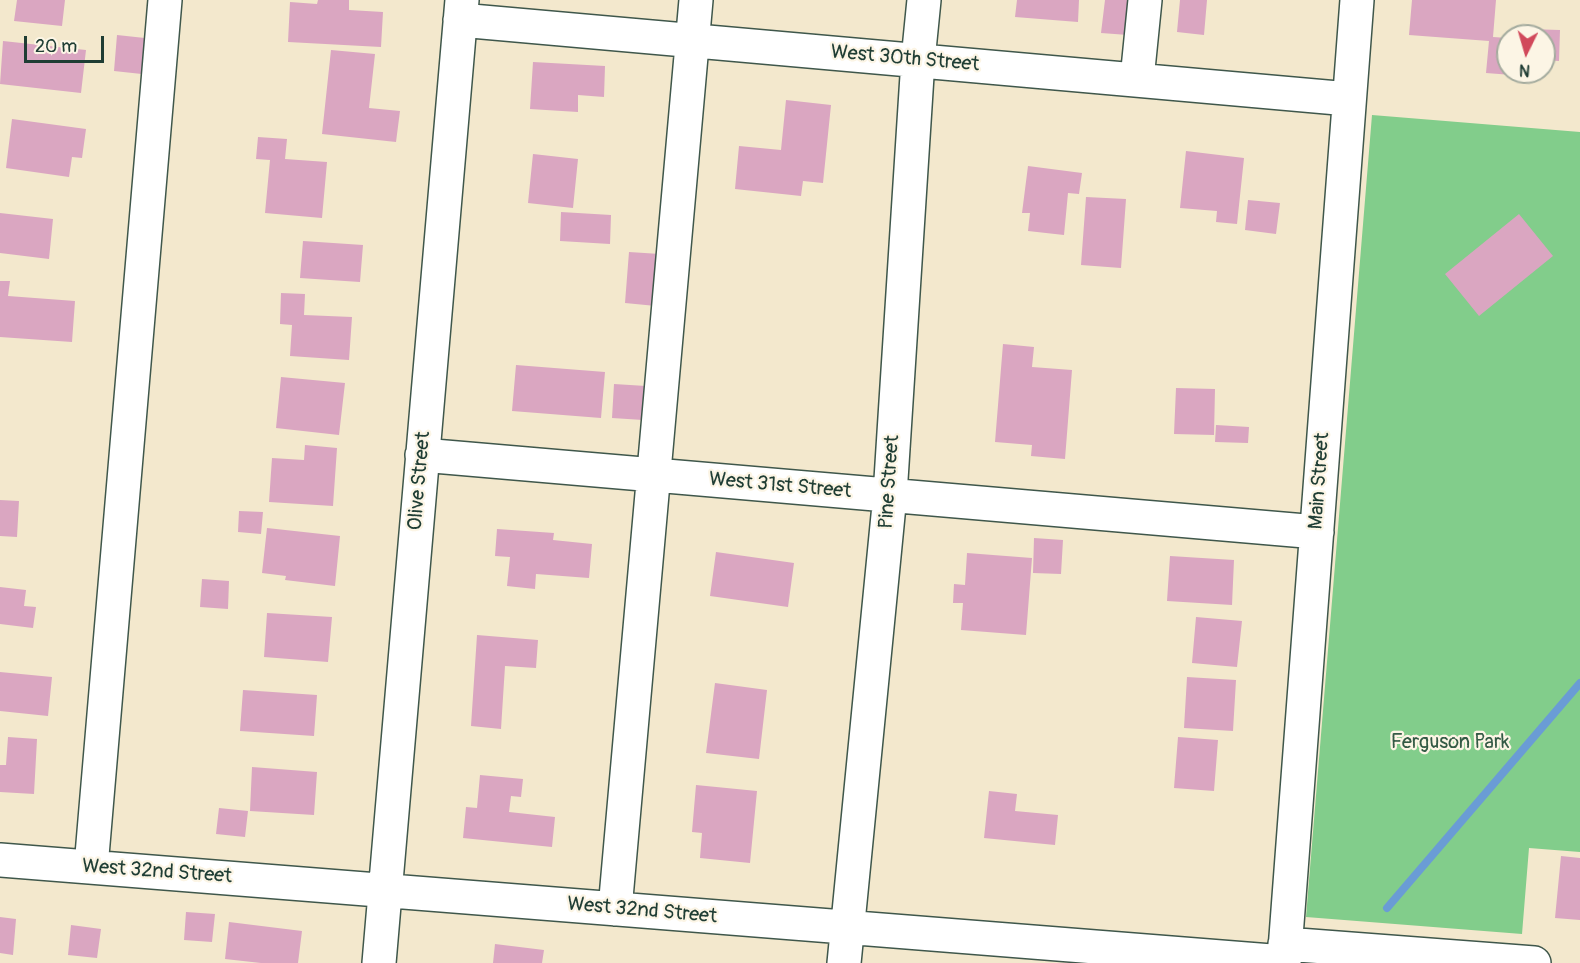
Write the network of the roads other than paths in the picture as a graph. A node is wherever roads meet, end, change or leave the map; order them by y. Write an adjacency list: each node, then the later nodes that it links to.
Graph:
1 (165, 0): 16 (street)
2 (696, 0): 7 (street)
3 (924, 0): 8 (street, Pine Street)
4 (1145, 0): 9 (street)
5 (1358, 0): 10 (street, Main Street)
6 (461, 10): 7 (street, West 30th Street); 11 (street, Olive Street)
7 (693, 40): 8 (street, West 30th Street); 12 (street)
8 (918, 60): 9 (street, West 30th Street); 13 (street, Pine Street)
9 (1137, 79): 10 (street, West 30th Street)
10 (1349, 99): 14 (street, Main Street)
11 (422, 455): 12 (street, West 31st Street); 17 (street, Olive Street)
12 (653, 475): 13 (street, West 31st Street); 18 (street)
13 (890, 495): 14 (street, West 31st Street); 19 (street, Pine Street)
14 (1317, 532): 20 (street, Main Street)
15 (0, 860): 16 (street, West 32nd Street)
16 (91, 867): 17 (street, West 32nd Street)
17 (386, 890): 18 (street, West 32nd Street); 21 (street, Olive Street)
18 (615, 909): 19 (street, West 32nd Street)
19 (847, 927): 20 (street, West 32nd Street); 22 (street, Pine Street)
20 (1284, 956): 23 (street, West 32nd Street)
21 (379, 963)
22 (844, 963)
23 (1534, 963)

